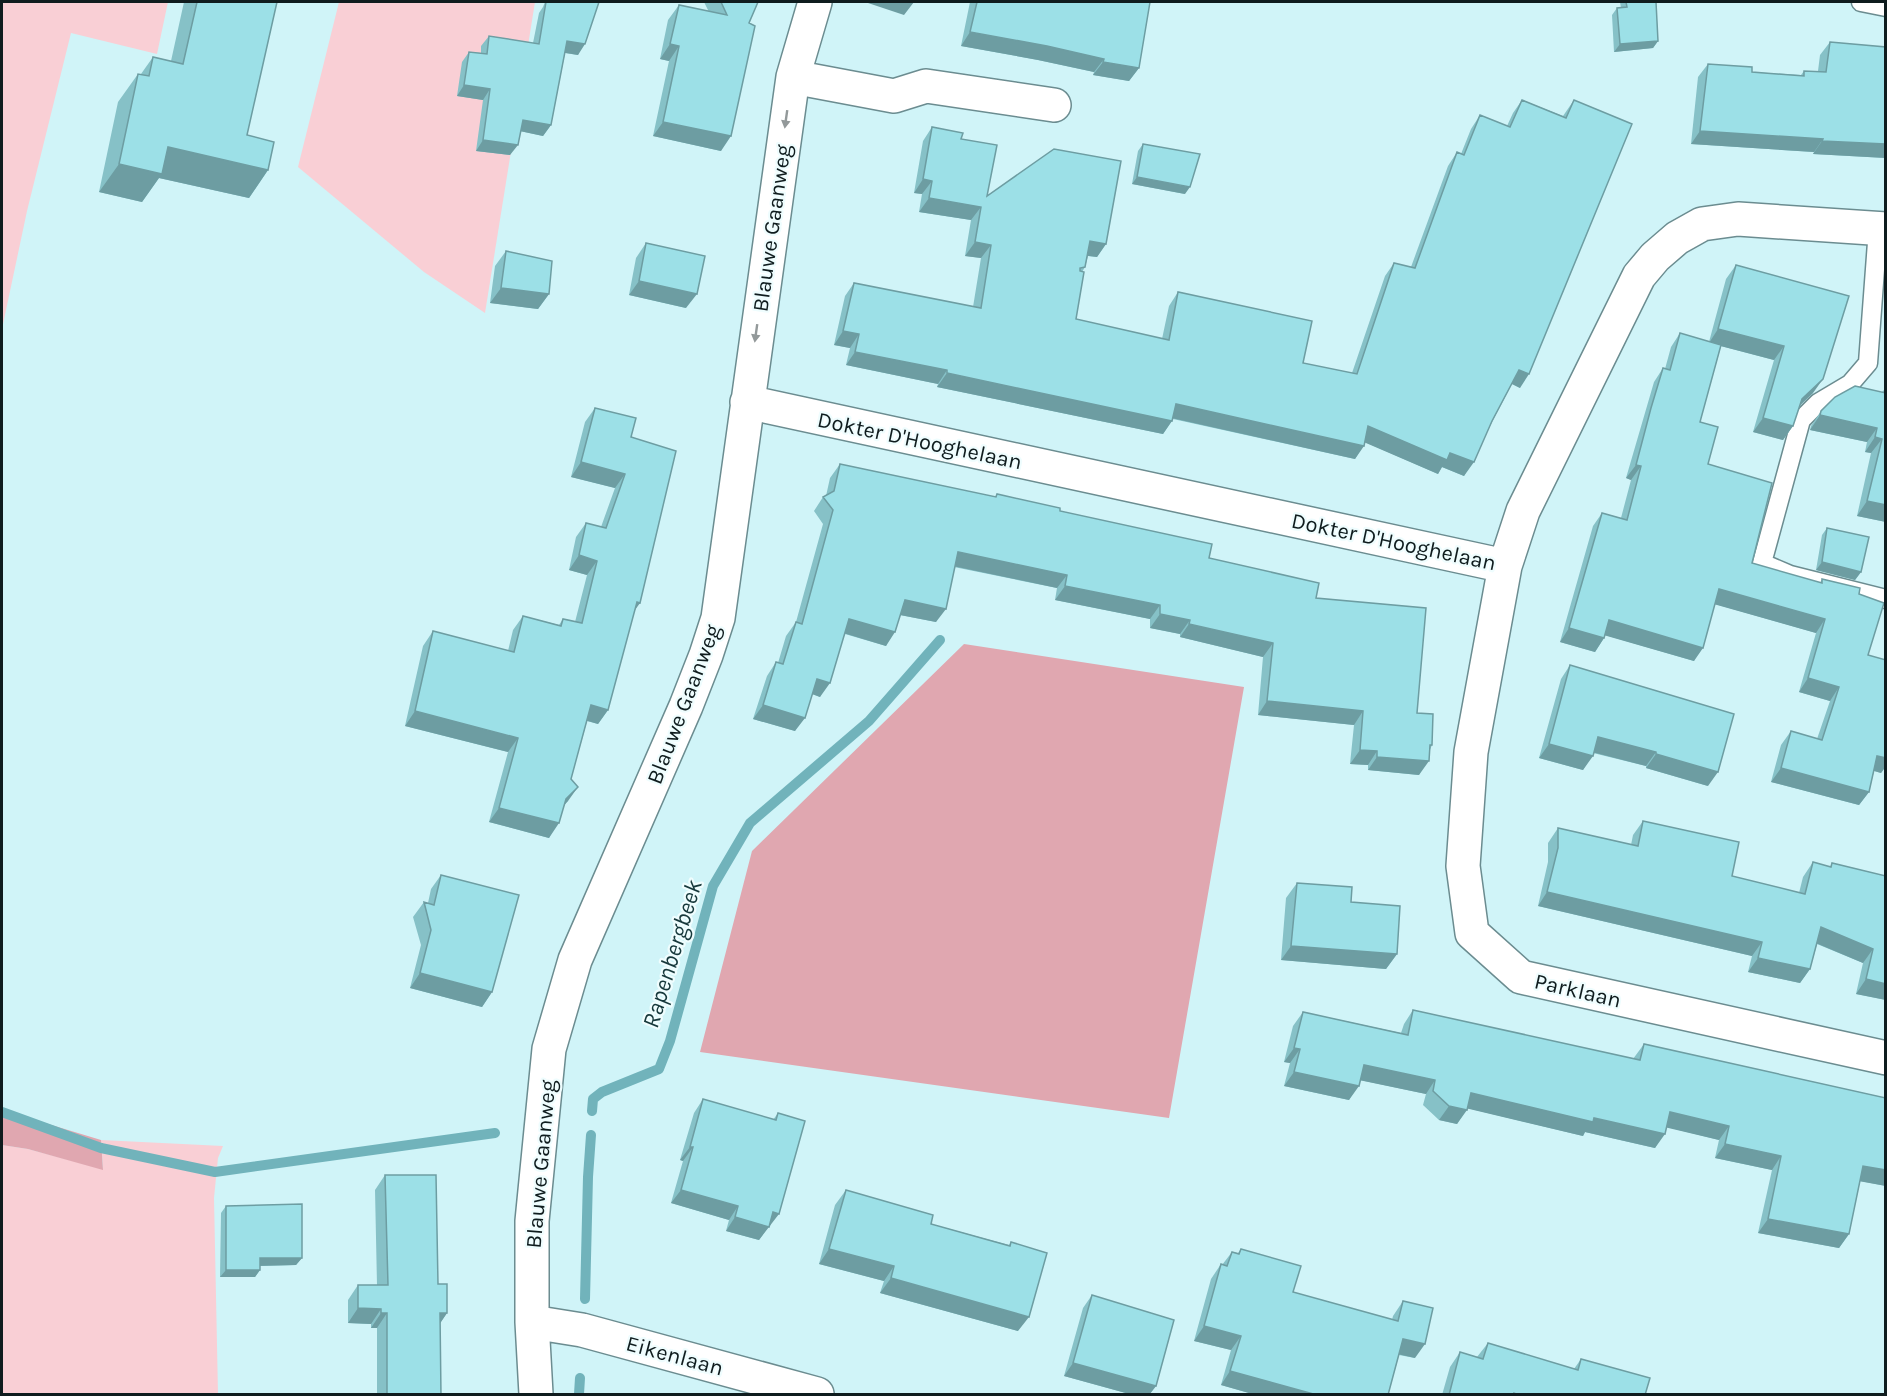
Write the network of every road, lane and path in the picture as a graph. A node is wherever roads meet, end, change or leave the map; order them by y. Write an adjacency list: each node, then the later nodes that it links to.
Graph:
1 (815, 2): 4 (street, Blauwe Gaanweg)
2 (1861, 2): 3 (lane)
3 (1886, 7)
4 (793, 77): 5 (street); 7 (street, Blauwe Gaanweg, one-way to 7)
5 (1054, 105)
6 (1882, 229): 8 (street, Dokter D'Hooghelaan); 9 (lane)
7 (747, 402): 8 (street, Dokter D'Hooghelaan); 11 (street, Blauwe Gaanweg)
8 (1505, 566): 10 (street, Parklaan)
9 (1886, 598)
10 (1886, 1058)
11 (532, 1322): 12 (street, Blauwe Gaanweg); 13 (street, Eikenlaan)
12 (536, 1395)
13 (817, 1395)

